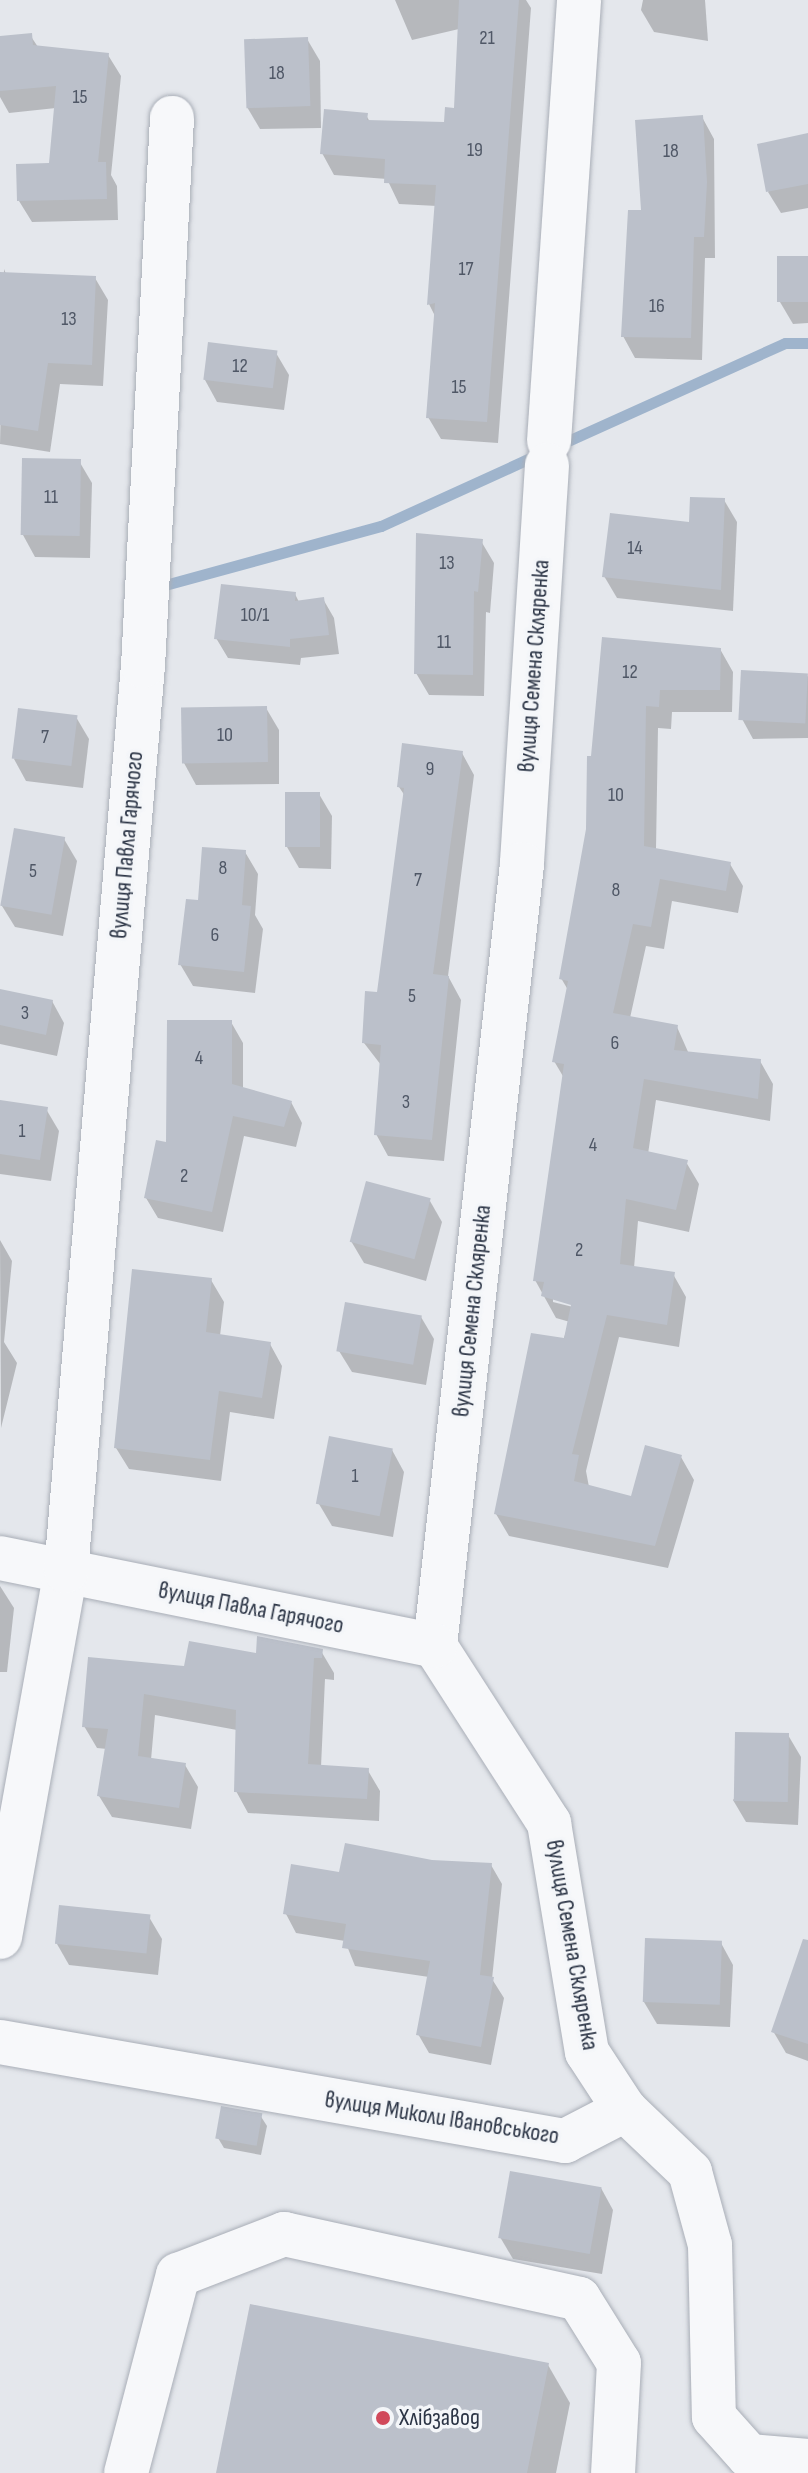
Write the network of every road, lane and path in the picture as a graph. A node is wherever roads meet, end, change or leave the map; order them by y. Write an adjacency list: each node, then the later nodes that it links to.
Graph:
1 (579, 0): 5 (street, вулиця Семена Скляренка)
2 (172, 118): 4 (street, вулиця Павла Гарячого)
3 (0, 1558): 4 (street, вулиця Павла Гарячого)
4 (66, 1571): 5 (street, вулиця Павла Гарячого); 6 (street, вулиця Павла Гарячого)
5 (435, 1646): 8 (street, вулиця Семена Скляренка)
6 (0, 1937)
7 (0, 2042): 8 (street, вулиця Миколи Івановського)
8 (625, 2110): 9 (street)
9 (808, 2461)
10 (126, 2473): 11 (street)
11 (613, 2473)

